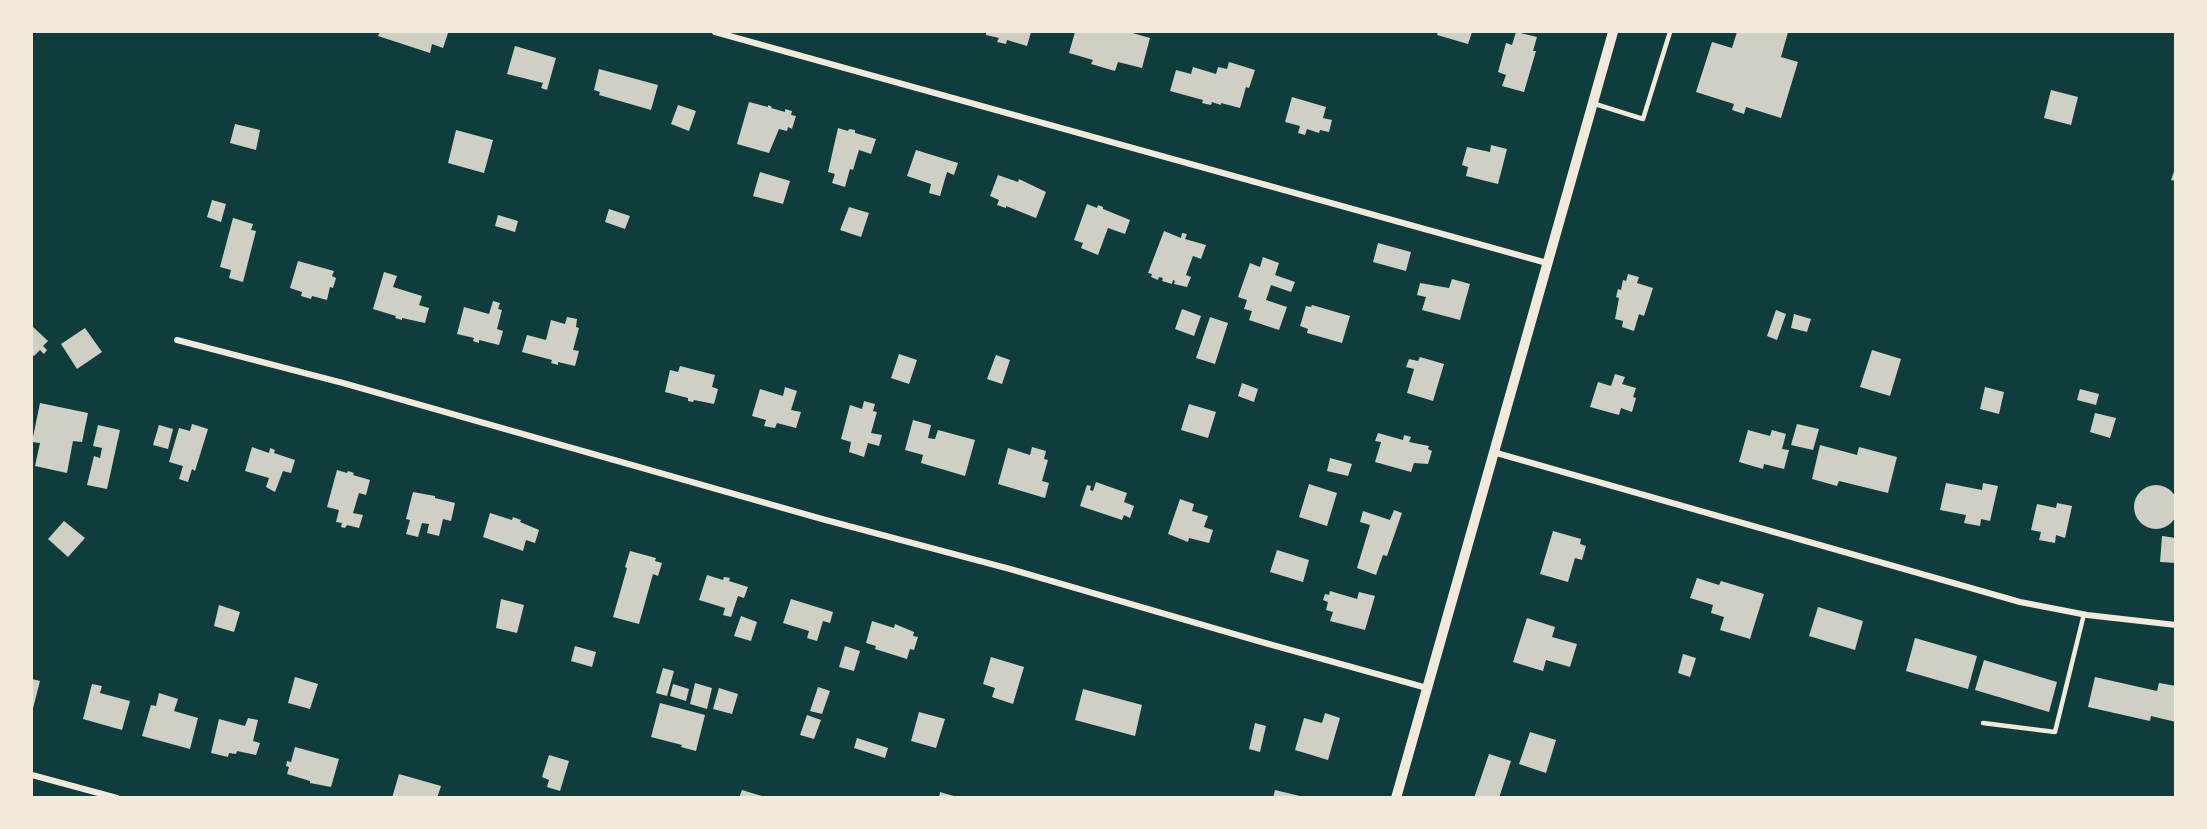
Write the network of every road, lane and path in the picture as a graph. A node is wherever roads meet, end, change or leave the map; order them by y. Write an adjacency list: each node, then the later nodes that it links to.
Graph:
1 (716, 32): 4 (street)
2 (1613, 32): 5 (street)
3 (1670, 32): 5 (lane)
4 (730, 33): 6 (street)
5 (1592, 103): 6 (street)
6 (1547, 262): 8 (street)
7 (177, 340): 11 (street)
8 (1493, 452): 9 (street); 11 (street)
9 (2084, 615): 10 (street); 12 (lane)
10 (2175, 625)
11 (1426, 688): 15 (street)
12 (1983, 723)
13 (32, 775): 14 (street)
14 (117, 798)
15 (1396, 798)

